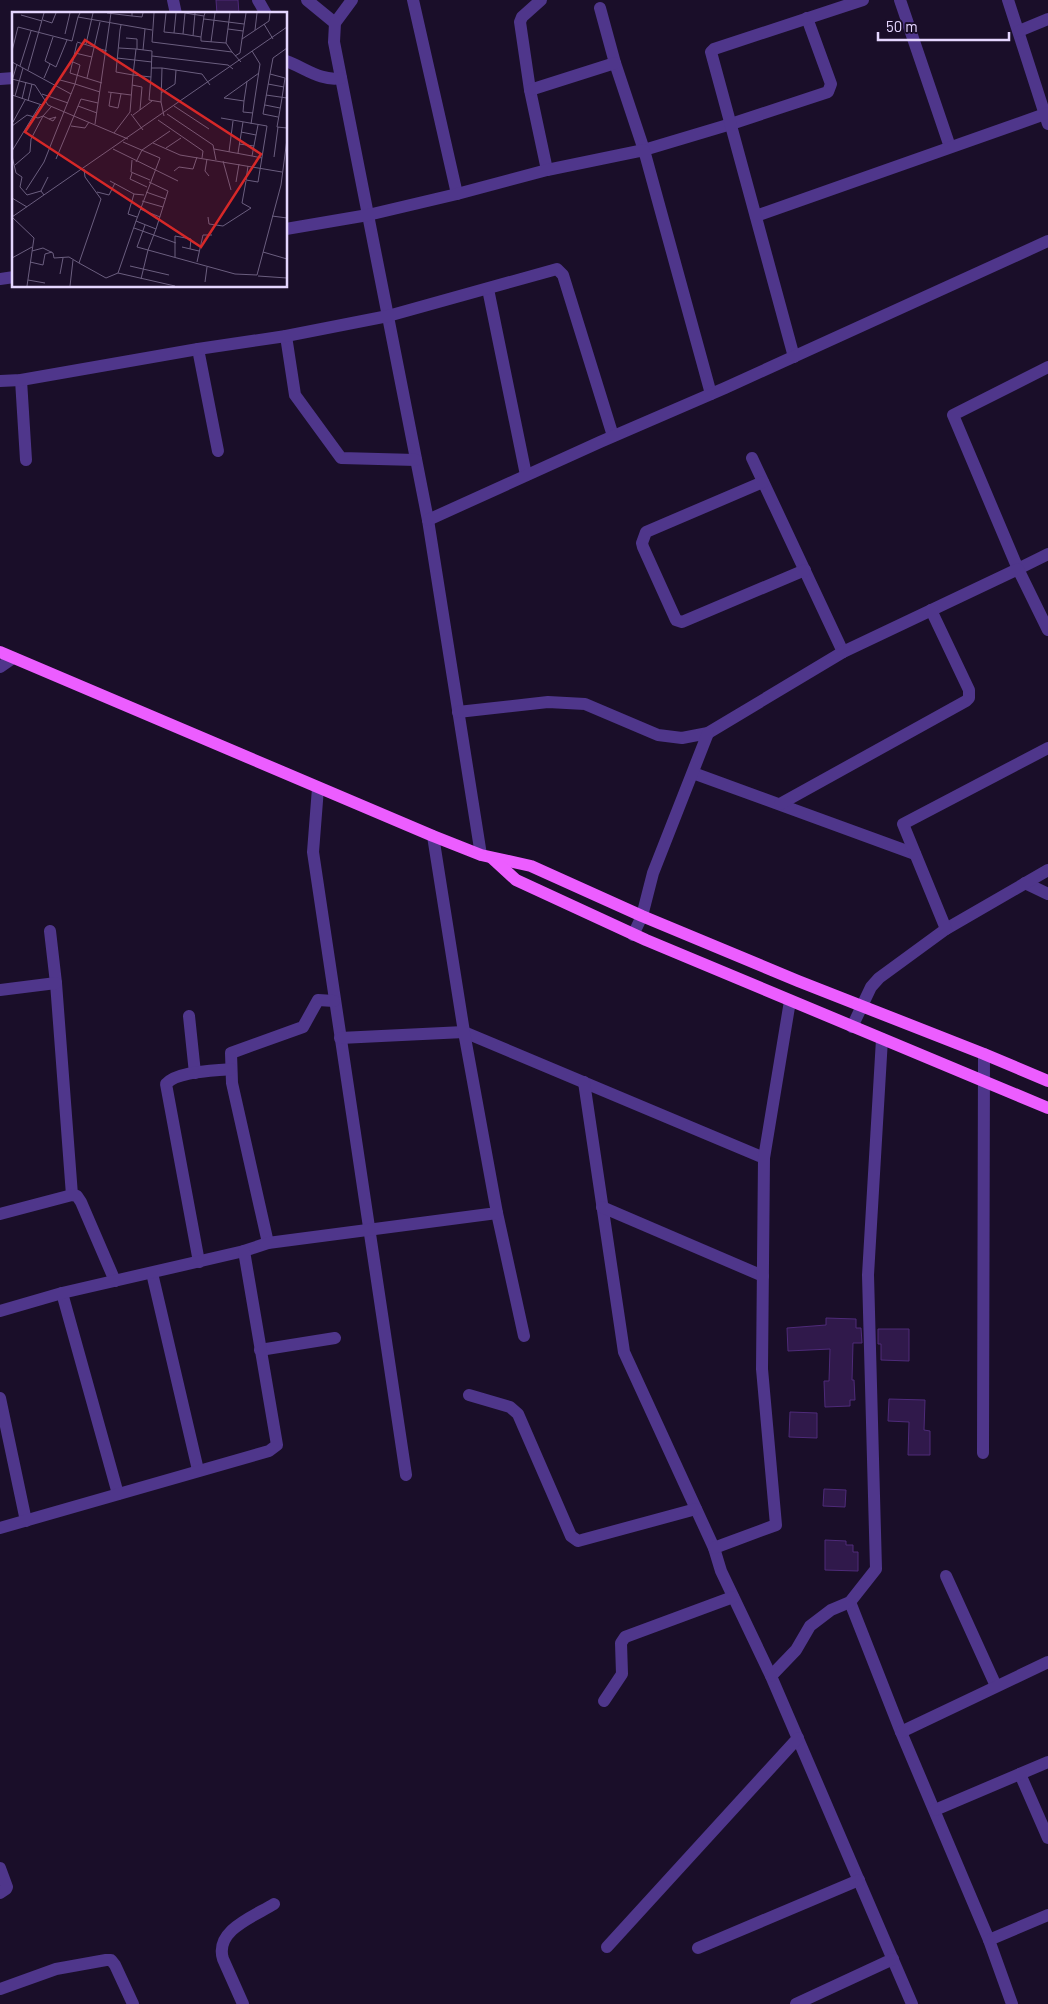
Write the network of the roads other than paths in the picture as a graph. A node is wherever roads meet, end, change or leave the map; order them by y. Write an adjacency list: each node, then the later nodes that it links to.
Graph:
1 (258, 0): 10 (street)
2 (307, 0): 13 (street)
3 (352, 0): 13 (street)
4 (413, 0): 24 (street)
5 (541, 0): 18 (street)
6 (863, 0): 11 (street)
7 (900, 0): 21 (street)
8 (1008, 0): 14 (street)
9 (600, 8): 16 (street)
10 (265, 12)
11 (807, 18): 20 (street); 20 (street)
12 (1048, 19): 14 (street)
13 (335, 23): 17 (street)
14 (1019, 31): 19 (street)
15 (288, 59): 17 (street)
16 (616, 63): 18 (street); 22 (street)
17 (341, 78): 25 (street)
18 (530, 90): 23 (street)
19 (1047, 117): 21 (street)
20 (731, 124): 22 (street); 26 (street)
21 (950, 147): 26 (street)
22 (644, 150): 23 (street); 37 (street)
23 (547, 170): 24 (street)
24 (457, 194): 25 (street)
25 (368, 215): 27 (street); 30 (street)
26 (756, 216): 33 (street)
27 (288, 229)
28 (1048, 242): 33 (street)
29 (488, 289): 30 (street); 38 (street); 43 (street)
30 (388, 316): 31 (street); 42 (street)
31 (286, 336): 32 (street); 42 (street)
32 (198, 349): 35 (street); 39 (street)
33 (794, 357): 37 (street)
34 (1048, 366): 47 (street)
35 (21, 380): 36 (street); 41 (street)
36 (0, 382)
37 (711, 394): 38 (street)
38 (613, 436): 43 (street)
39 (218, 451)
40 (752, 458): 44 (street)
41 (26, 460)
42 (416, 460): 45 (street)
43 (526, 475): 45 (street)
44 (763, 482): 48 (street); 48 (street)
45 (428, 520): 55 (street)
46 (1048, 554): 47 (street)
47 (1018, 569): 49 (street); 50 (street)
48 (805, 570): 52 (street)
49 (931, 610): 52 (street); 60 (street)
50 (1048, 630)
51 (0, 652): 53 (main road)
52 (843, 652): 56 (street)
53 (13, 658): 54 (street); 59 (main road)
54 (0, 667)
55 (458, 712): 56 (street); 63 (street)
56 (708, 733): 58 (street)
57 (1048, 748): 62 (street)
58 (693, 773): 60 (street); 67 (street)
59 (318, 788): 61 (main road); 73 (street)
60 (780, 804): 62 (street)
61 (433, 836): 63 (main road); 78 (street)
62 (915, 854): 68 (street)
63 (486, 857): 67 (main road); 70 (main road)
64 (1048, 870): 65 (street)
65 (1025, 883): 66 (street); 68 (street)
66 (1048, 894)
67 (642, 916): 70 (street); 75 (main road)
68 (946, 929): 75 (street)
69 (50, 931): 71 (street)
70 (633, 935): 74 (main road)
71 (56, 984): 72 (street); 89 (street)
72 (0, 990)
73 (334, 1001): 79 (street); 82 (street)
74 (790, 1001): 77 (main road); 88 (street)
75 (861, 1006): 77 (street); 81 (main road)
76 (189, 1016): 83 (street)
77 (852, 1027): 80 (main road)
78 (464, 1032): 79 (street); 85 (street); 91 (street)
79 (340, 1038): 93 (street)
80 (882, 1039): 86 (main road); 117 (street)
81 (984, 1054): 84 (main road); 86 (street)
82 (231, 1069): 83 (street); 94 (street)
83 (195, 1073): 96 (street)
84 (1048, 1081)
85 (584, 1082): 88 (street); 90 (street)
86 (984, 1082): 87 (main road); 107 (street)
87 (1048, 1108)
88 (764, 1158): 98 (street)
89 (72, 1195): 92 (street); 99 (street)
90 (602, 1207): 98 (street); 111 (street)
91 (497, 1213): 93 (street); 102 (street)
92 (0, 1214)
93 (370, 1229): 94 (street); 109 (street)
94 (268, 1243): 95 (street)
95 (244, 1251): 96 (street); 104 (street)
96 (199, 1262): 97 (street)
97 (152, 1273): 99 (street); 108 (street)
98 (763, 1276): 114 (street)
99 (115, 1281): 100 (street)
100 (62, 1293): 101 (street); 110 (street)
101 (0, 1311)
102 (524, 1336)
103 (335, 1338): 104 (street)
104 (260, 1350): 108 (street)
105 (469, 1395): 111 (street)
106 (0, 1398): 112 (street)
107 (983, 1453)
108 (198, 1470): 110 (street)
109 (406, 1476)
110 (118, 1494): 112 (street)
111 (696, 1509): 114 (street)
112 (26, 1521): 113 (street)
113 (0, 1528)
114 (714, 1548): 116 (street)
115 (946, 1576): 120 (street)
116 (733, 1597): 119 (street); 121 (street)
117 (850, 1602): 119 (street); 122 (street)
118 (1048, 1662): 120 (street)
119 (771, 1676): 123 (street)
120 (996, 1686): 122 (street)
121 (604, 1701)
122 (901, 1732): 126 (street)
123 (798, 1738): 129 (street); 134 (street)
124 (1048, 1762): 125 (street)
125 (1020, 1774): 126 (street); 127 (street)
126 (936, 1810): 133 (street)
127 (1048, 1838)
128 (0, 1868): 130 (street)
129 (859, 1880): 135 (street); 136 (street)
130 (0, 1893)
131 (274, 1904): 139 (street)
132 (1048, 1915): 133 (street)
133 (989, 1940): 142 (street)
134 (607, 1947)
135 (698, 1948)
136 (893, 1959): 140 (street); 141 (street)
137 (0, 1989): 138 (street)
138 (133, 2004)
139 (242, 2004)
140 (796, 2004)
141 (912, 2004)
142 (1012, 2004)

